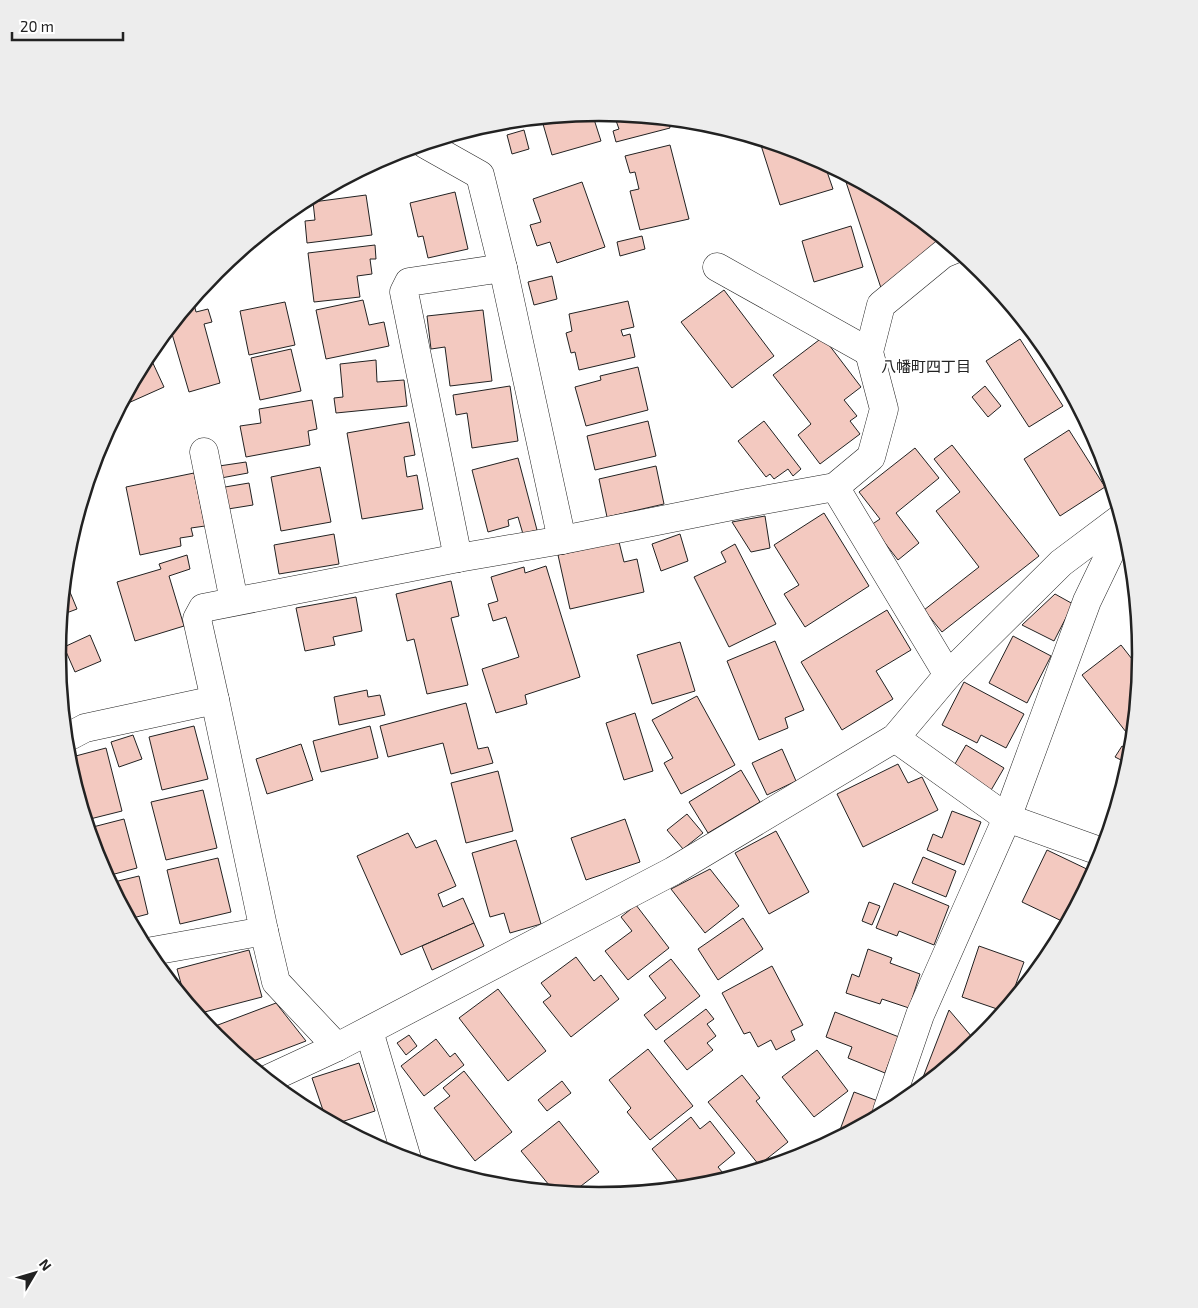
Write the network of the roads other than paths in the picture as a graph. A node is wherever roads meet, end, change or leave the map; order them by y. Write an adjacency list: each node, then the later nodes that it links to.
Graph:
1 (433, 148): 4 (street)
2 (948, 252): 5 (street)
3 (717, 267): 5 (street)
4 (503, 268): 10 (street); 11 (street)
5 (869, 352): 7 (street)
6 (204, 452): 12 (street)
7 (835, 487): 10 (street); 13 (street)
8 (1115, 522): 13 (street)
9 (1119, 535): 17 (street)
10 (562, 540): 11 (street)
11 (458, 558): 12 (street)
12 (234, 601): 14 (street)
13 (948, 675): 16 (street)
14 (214, 700): 15 (street); 19 (street)
15 (73, 735)
16 (895, 738): 17 (street); 21 (street)
17 (1006, 818): 18 (street); 24 (street)
18 (1094, 849)
19 (264, 931): 20 (street); 22 (street)
20 (156, 950)
21 (369, 1031): 22 (street); 25 (street)
22 (337, 1047): 23 (street)
23 (274, 1076)
24 (890, 1100)
25 (404, 1149)

